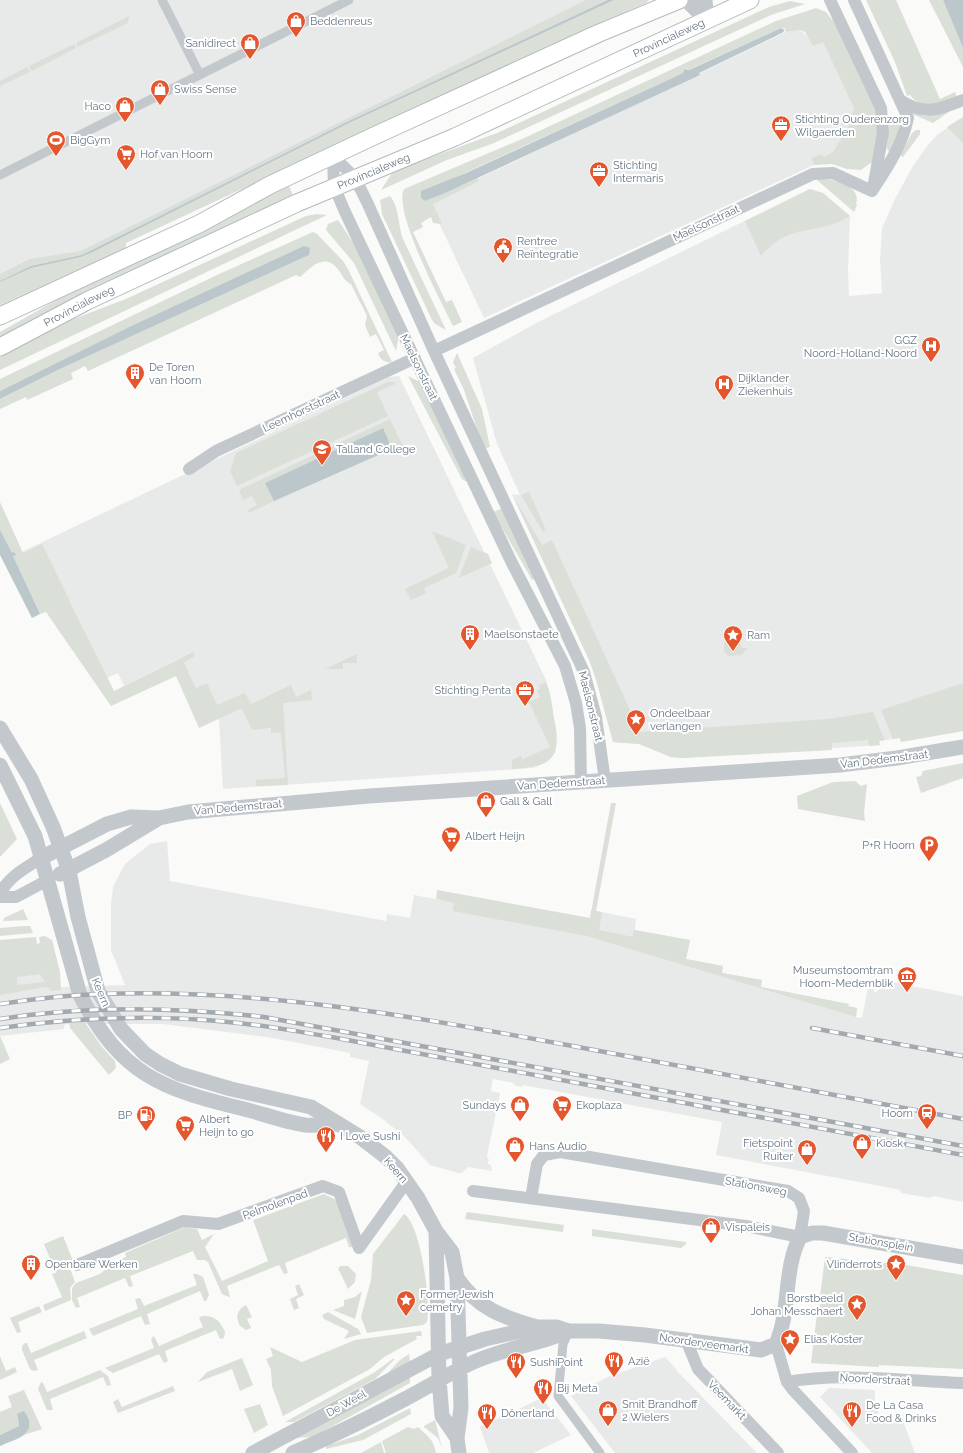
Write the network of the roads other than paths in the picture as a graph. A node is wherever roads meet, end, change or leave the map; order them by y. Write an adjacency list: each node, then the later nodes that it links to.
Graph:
1 (162, 0): 10 (street)
2 (350, 0): 10 (street)
3 (679, 0): 13 (main road, Provincialeweg)
4 (686, 0): 9 (street)
5 (705, 0): 9 (street)
6 (750, 0): 9 (main road, Provincialeweg)
7 (830, 0): 17 (street)
8 (854, 0): 11 (street)
9 (707, 20): 15 (main road, Provincialeweg)
10 (200, 75): 14 (street)
11 (900, 100): 12 (street); 17 (street)
12 (963, 100)
13 (333, 156): 15 (street, Maelsonstraat); 16 (street, Maelsonstraat); 18 (main road, Provincialeweg)
14 (0, 175)
15 (355, 178): 16 (main road, Provincialeweg); 20 (street, Maelsonstraat)
16 (334, 186): 19 (main road, Provincialeweg); 21 (street, Maelsonstraat)
17 (872, 192): 20 (street, Maelsonstraat)
18 (0, 316)
19 (0, 347)
20 (434, 351): 26 (street, Maelsonstraat)
21 (415, 358): 22 (street, Leemhorststraat); 27 (street, Maelsonstraat)
22 (189, 469)
23 (0, 728): 29 (street, Keern)
24 (963, 747): 26 (street, Van Dedemstraat)
25 (0, 765): 30 (street, Keern)
26 (605, 781): 27 (street, Van Dedemstraat)
27 (581, 782): 28 (street, Van Dedemstraat)
28 (160, 818): 29 (street, Van Dedemstraat); 31 (street, Van Dedemstraat)
29 (60, 849): 30 (street, Van Dedemstraat); 31 (street, Keern)
30 (42, 858): 32 (street, Keern); 33 (street)
31 (68, 870): 32 (street, Van Dedemstraat); 35 (street, Keern)
32 (48, 880): 34 (street); 35 (street, Keern)
33 (0, 893)
34 (0, 897)
35 (339, 1124): 36 (street, Keern)
36 (407, 1181): 39 (street, Keern); 42 (street, Pelmolenpad)
37 (473, 1191): 38 (street)
38 (531, 1198): 40 (street); 40 (street, Stationsweg)
39 (436, 1231): 43 (street, Keern); 49 (street, Keern)
40 (800, 1237): 41 (street, Stationsplein); 47 (street)
41 (963, 1257)
42 (77, 1265)
43 (457, 1278): 44 (street, Noorderveemarkt); 48 (street, Keern)
44 (538, 1327): 45 (street, Noorderveemarkt); 48 (street, Noorderveemarkt)
45 (569, 1331): 46 (street, Noorderveemarkt); 50 (street, Noorderveemarkt); 57 (street)
46 (686, 1340): 47 (street, Noorderveemarkt); 58 (street, Veemarkt)
47 (776, 1344): 52 (street)
48 (459, 1346): 49 (street, De Weel); 50 (street, Keern)
49 (439, 1354): 51 (street, Keern); 55 (street, De Weel)
50 (460, 1369): 51 (street, De Weel); 54 (street, Keern)
51 (439, 1379): 54 (street, Keern); 56 (street, De Weel)
52 (787, 1382): 53 (street, Noorderstraat); 59 (street)
53 (963, 1383)
54 (458, 1446)
55 (253, 1453)
56 (293, 1453)
57 (600, 1453)
58 (778, 1453)
59 (852, 1453)

